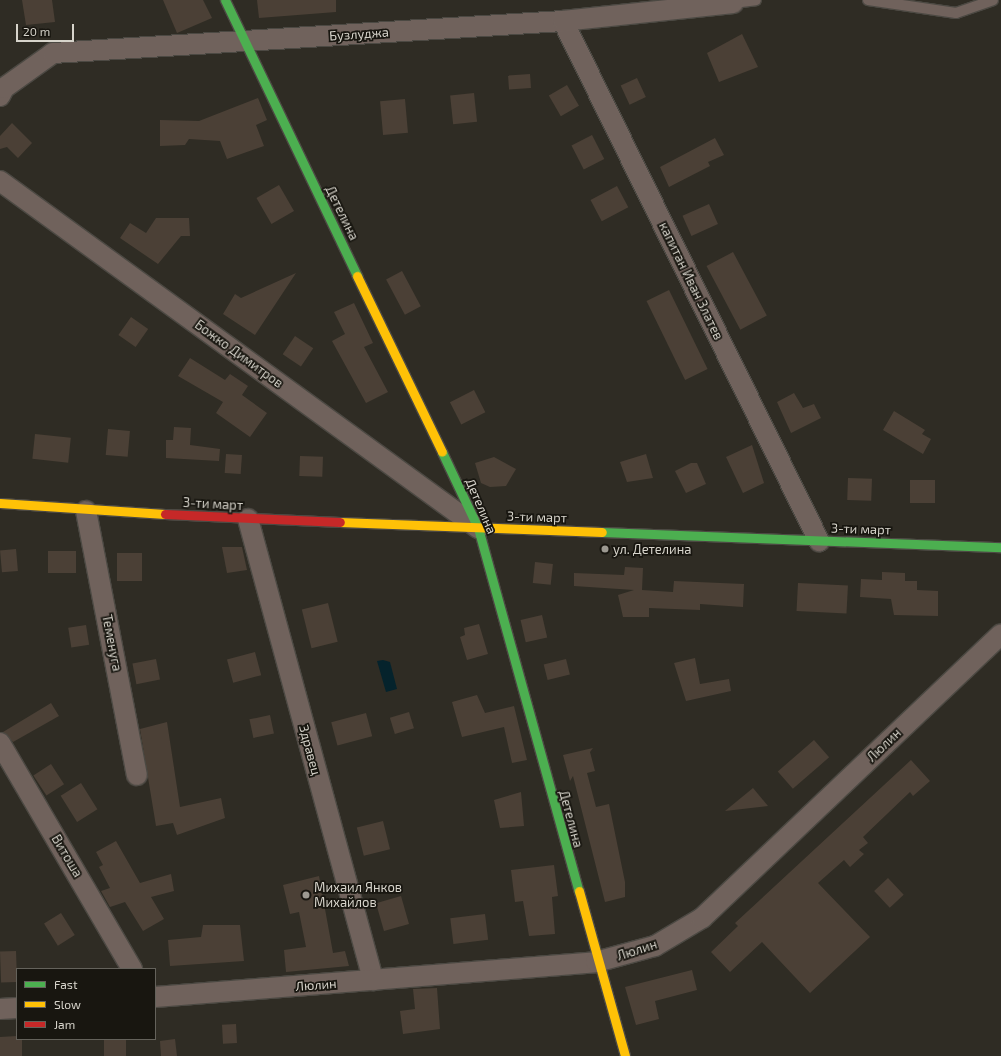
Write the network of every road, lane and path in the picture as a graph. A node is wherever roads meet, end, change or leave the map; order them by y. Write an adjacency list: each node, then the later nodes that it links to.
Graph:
1 (225, 0): 7 (street, Детелина)
2 (756, 0): 5 (lane)
3 (868, 0): 4 (lane)
4 (992, 0)
5 (734, 3): 6 (street, Бузлуджа)
6 (563, 21): 7 (street, Бузлуджа); 14 (street, капитан Иван Златев)
7 (246, 42): 8 (street, Бузлуджа); 13 (street, Детелина)
8 (0, 96)
9 (0, 181): 13 (street, Божко Димитров)
10 (0, 503): 11 (street, 3-ти март)
11 (86, 511): 12 (street, 3-ти март); 18 (street, Теменуга)
12 (248, 519): 13 (street, 3-ти март); 21 (street, Здравец)
13 (478, 528): 14 (street, 3-ти март); 19 (street, Детелина)
14 (819, 541): 15 (street, 3-ти март)
15 (1001, 547)
16 (1001, 634): 19 (street, Люлин)
17 (0, 743): 20 (street, Витоша)
18 (138, 776)
19 (596, 962): 21 (street, Люлин); 25 (street, Детелина)
20 (131, 968)
21 (373, 980): 22 (street, Люлин)
22 (156, 997)
23 (16, 1008): 24 (street)
24 (0, 1009)
25 (625, 1056)

